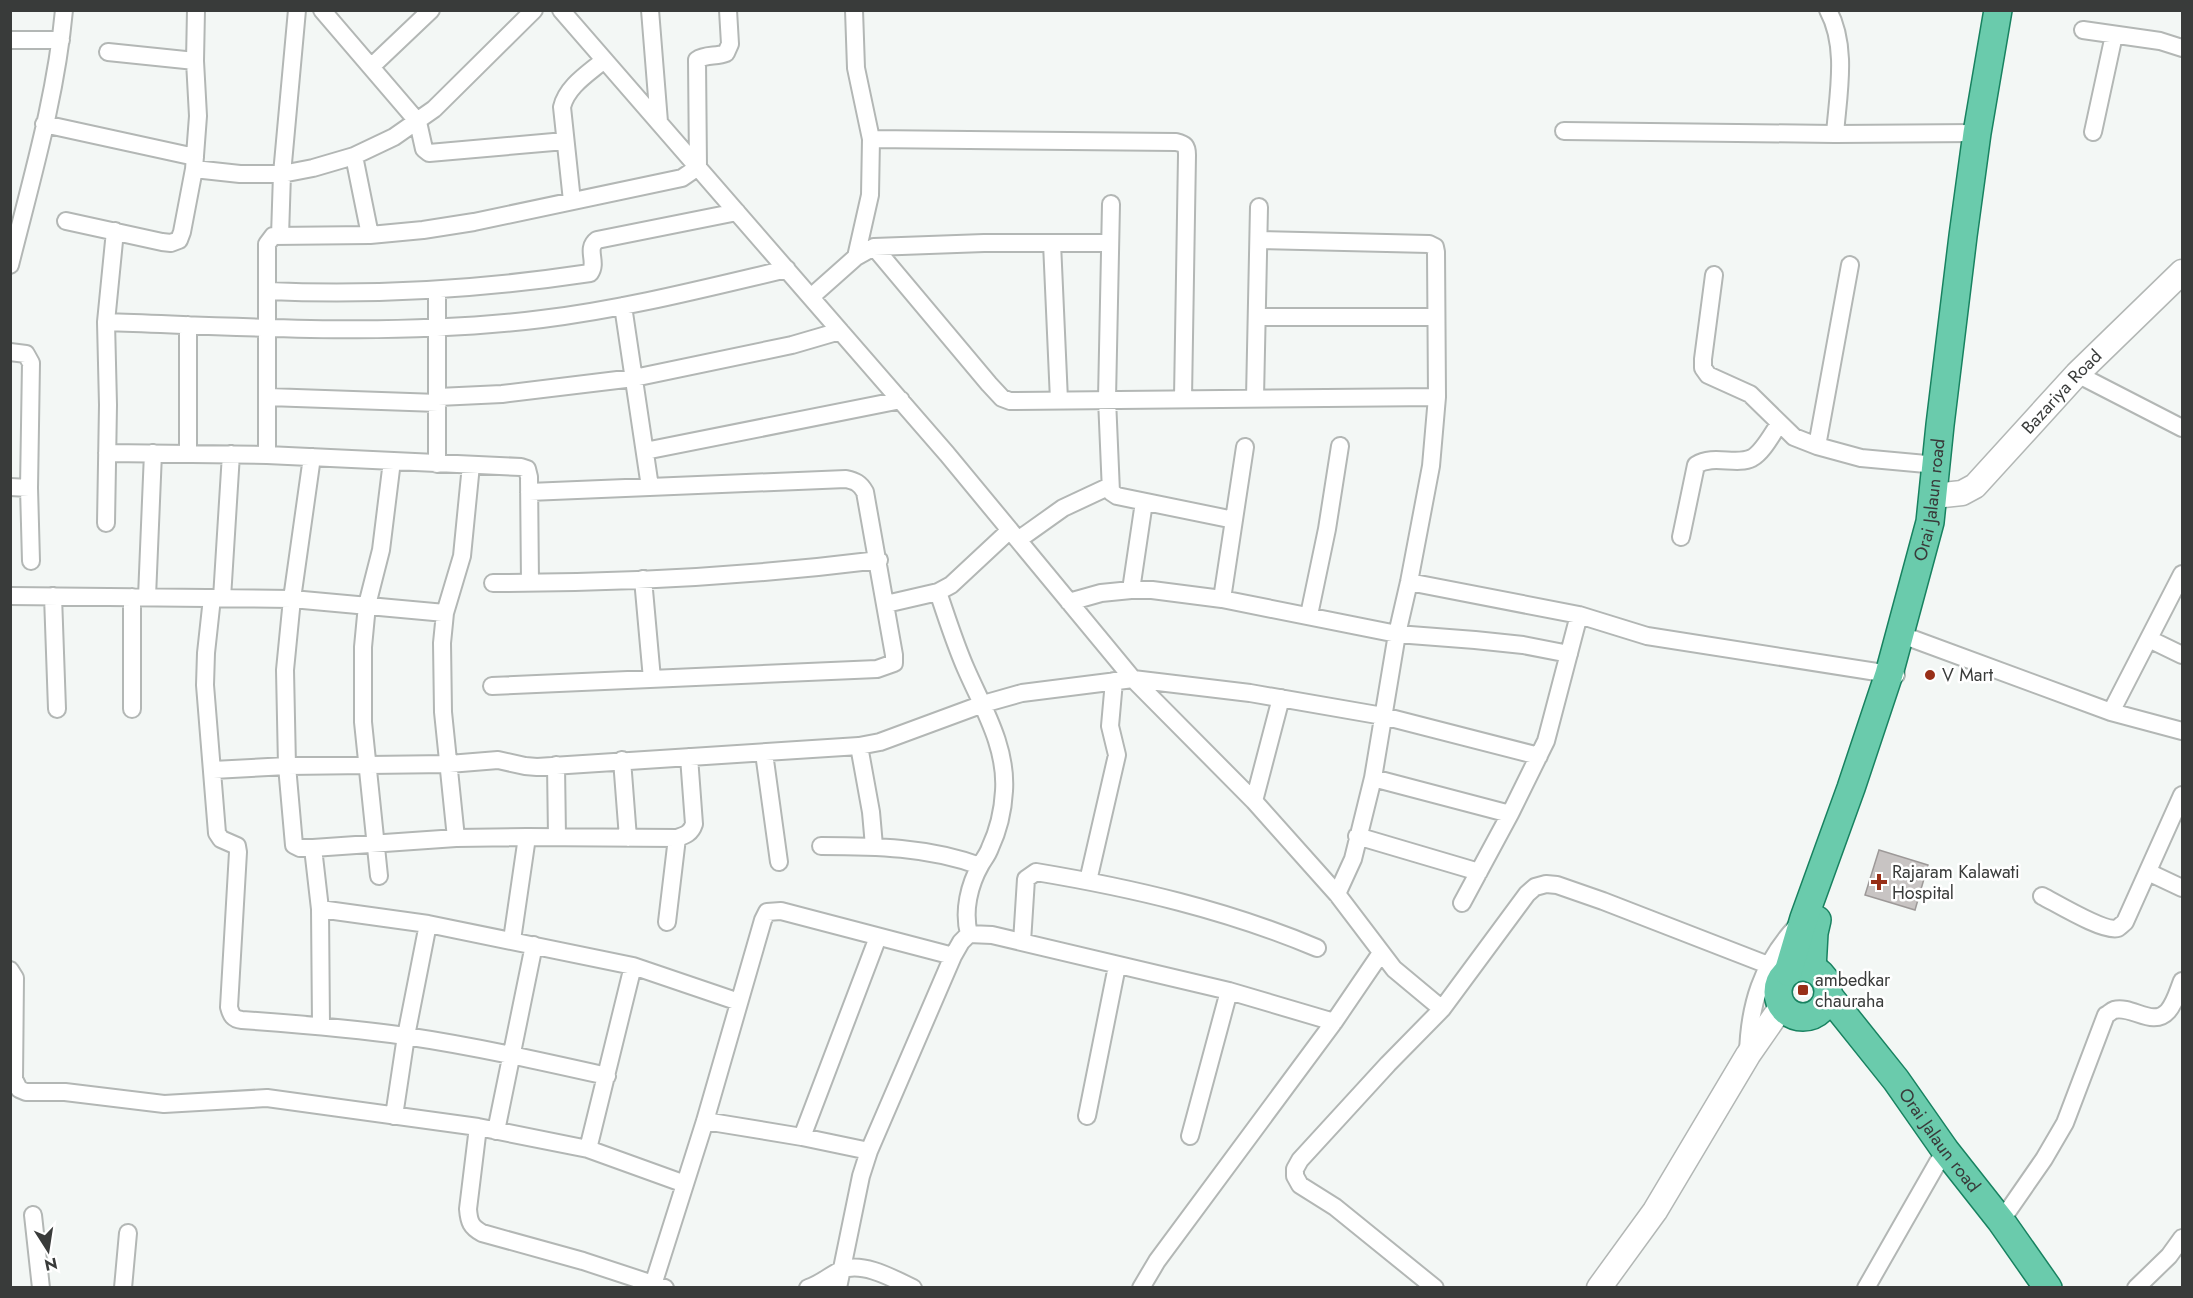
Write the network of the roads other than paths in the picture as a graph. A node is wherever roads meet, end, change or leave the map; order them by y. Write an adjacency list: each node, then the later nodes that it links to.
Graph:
1 (64, 10): 17 (street)
2 (196, 10): 21 (street)
3 (297, 10): 35 (street)
4 (322, 10): 22 (street)
5 (431, 10): 22 (street)
6 (534, 10): 23 (street)
7 (561, 10): 20 (street)
8 (650, 10): 24 (street)
9 (728, 10): 34 (street)
10 (854, 10): 30 (street)
11 (1828, 10): 29 (street)
12 (1998, 10): 28 (main road, Orai Jalaun road)
13 (2013, 10): 97 (main road)
14 (2083, 30): 15 (street)
15 (2114, 34): 18 (street); 27 (street)
16 (10, 40): 17 (street)
17 (62, 40): 25 (street)
18 (2182, 48)
19 (108, 52): 21 (street)
20 (604, 60): 24 (street); 31 (street)
21 (195, 61): 33 (street)
22 (371, 67): 23 (street)
23 (418, 122): 31 (street); 32 (street)
24 (659, 122): 34 (street)
25 (44, 124): 33 (street); 49 (street)
26 (1564, 131): 29 (street)
27 (2094, 132)
28 (1977, 133): 29 (street); 91 (main road, Orai Jalaun road)
29 (1835, 134)
30 (871, 139): 48 (street); 70 (street)
31 (565, 141): 36 (street)
32 (354, 156): 35 (street); 42 (street)
33 (194, 163): 35 (street); 41 (street)
34 (698, 167): 36 (street); 39 (street)
35 (282, 174): 43 (street)
36 (572, 201): 42 (street)
37 (1111, 204): 46 (street)
38 (1259, 207): 44 (street)
39 (737, 212): 51 (street); 54 (street)
40 (66, 221): 41 (street)
41 (115, 231): 60 (street)
42 (370, 235): 43 (street)
43 (280, 236): 55 (street)
44 (1260, 240): 58 (street); 59 (street)
45 (1052, 243): 46 (street); 47 (street); 75 (street)
46 (1110, 243): 72 (street)
47 (874, 247): 48 (street); 75 (street)
48 (856, 256): 56 (street)
49 (10, 265)
50 (1851, 265): 79 (street)
51 (786, 269): 56 (street); 57 (street)
52 (2182, 272): 66 (street, Bazariya Road)
53 (1714, 275): 76 (street)
54 (437, 290): 55 (street); 63 (street)
55 (268, 291): 62 (street)
56 (811, 297): 64 (street)
57 (623, 306): 63 (street); 67 (street)
58 (1258, 317): 59 (street); 71 (street)
59 (1436, 317): 69 (street)
60 (106, 322): 61 (street); 82 (street)
61 (188, 325): 62 (street); 84 (street)
62 (268, 327): 63 (street); 68 (street)
63 (437, 328): 73 (street)
64 (840, 331): 67 (street); 74 (street)
65 (10, 352): 95 (street)
66 (2077, 374): 77 (street); 97 (street, Bazariya Road)
67 (634, 378): 73 (street); 81 (street)
68 (268, 397): 73 (street); 86 (street)
69 (1437, 397): 71 (street); 107 (street)
70 (1183, 398): 71 (street); 72 (street)
71 (1255, 398)
72 (1107, 399): 75 (street); 92 (street)
73 (438, 400): 89 (street)
74 (901, 400): 81 (street); 101 (street)
75 (1059, 400)
76 (1779, 424): 79 (street); 102 (street)
77 (2182, 428)
78 (1340, 446): 122 (street)
79 (1816, 446): 91 (street)
80 (1245, 447): 99 (street)
81 (645, 451): 94 (street)
82 (107, 453): 83 (street); 100 (street)
83 (153, 453): 84 (street); 114 (street)
84 (188, 453): 85 (street)
85 (231, 454): 86 (street); 115 (street)
86 (267, 455): 87 (street)
87 (312, 457): 88 (street); 116 (street)
88 (392, 461): 89 (street); 120 (street)
89 (437, 464): 90 (street)
90 (471, 465): 96 (street); 121 (street)
91 (1937, 465): 97 (main road, Orai Jalaun road)
92 (1110, 486): 98 (street); 101 (street)
93 (10, 487): 95 (street)
94 (650, 487): 96 (street); 103 (street)
95 (29, 488): 104 (street)
96 (529, 492): 109 (street)
97 (1939, 496): 125 (main road); 129 (main road, Orai Jalaun road)
98 (1144, 502): 99 (street); 110 (street)
99 (1234, 520): 117 (street)
100 (106, 523)
101 (1014, 535): 111 (street); 118 (street)
102 (1681, 537)
103 (879, 560): 106 (street); 119 (street)
104 (31, 561)
105 (2182, 574): 126 (street)
106 (643, 579): 109 (street); 130 (street)
107 (1409, 582): 123 (street); 124 (street)
108 (493, 583): 109 (street)
109 (530, 583)
110 (1131, 590): 117 (street); 118 (street)
111 (938, 592): 119 (street); 135 (street)
112 (10, 596): 113 (street)
113 (53, 596): 114 (street); 137 (street)
114 (140, 597): 115 (street); 136 (street)
115 (217, 598): 116 (street); 150 (street)
116 (292, 599): 120 (street); 149 (street)
117 (1222, 599): 122 (street)
118 (1069, 602): 131 (street)
119 (886, 604): 130 (street)
120 (367, 605): 121 (street); 146 (street)
121 (445, 613): 147 (street)
122 (1309, 615): 124 (street)
123 (1579, 615): 127 (street); 129 (street)
124 (1396, 634): 127 (street); 139 (street)
125 (1913, 639): 129 (main road); 138 (street)
126 (2149, 639): 128 (street); 138 (street)
127 (1569, 654): 143 (street)
128 (2182, 655)
129 (1894, 675): 188 (main road, Orai Jalaun road); 188 (main road)
130 (652, 679): 133 (street)
131 (1132, 679): 132 (street); 134 (street); 153 (street)
132 (1114, 681): 135 (street); 170 (street)
133 (492, 686)
134 (1281, 698): 139 (street); 153 (street)
135 (983, 704): 141 (street); 166 (street)
136 (132, 708)
137 (57, 709)
138 (2111, 712): 140 (street)
139 (1383, 716): 143 (street); 151 (street)
140 (2182, 731)
141 (859, 746): 142 (street); 163 (street)
142 (764, 753): 144 (street); 165 (street)
143 (1539, 756): 154 (street)
144 (688, 757): 145 (street); 160 (street)
145 (622, 760): 148 (street); 159 (street)
146 (368, 764): 147 (street); 149 (street); 161 (street)
147 (449, 764): 148 (street); 158 (street)
148 (556, 765): 157 (street)
149 (288, 766): 150 (street); 164 (street)
150 (213, 770): 197 (street)
151 (1373, 778): 154 (street); 155 (street)
152 (2182, 795): 168 (street)
153 (1254, 801): 172 (street)
154 (1510, 814): 167 (street)
155 (1357, 836): 167 (street); 172 (street)
156 (526, 837): 157 (street); 158 (street); 180 (street)
157 (557, 837): 159 (street)
158 (456, 838): 161 (street)
159 (628, 838): 160 (street)
160 (677, 838): 176 (street)
161 (376, 843): 164 (street); 169 (street)
162 (821, 846): 163 (street)
163 (874, 846): 166 (street)
164 (313, 848): 175 (street)
165 (779, 862)
166 (980, 866): 178 (street)
167 (1479, 872): 174 (street)
168 (2148, 872): 171 (street); 173 (street)
169 (379, 876)
170 (1088, 880): 181 (street); 183 (street)
171 (2182, 888)
172 (1337, 894): 184 (street)
173 (2042, 896)
174 (1462, 903)
175 (320, 909): 177 (street); 197 (street)
176 (667, 922)
177 (428, 924): 180 (street); 198 (street)
178 (969, 934): 181 (street); 185 (street)
179 (879, 937): 185 (street); 192 (street); 208 (street)
180 (512, 940): 182 (street)
181 (1022, 942): 187 (street)
182 (534, 945): 186 (street); 200 (street)
183 (1317, 948)
184 (1382, 953): 195 (street); 196 (street)
185 (953, 956): 210 (street)
186 (633, 966): 192 (street); 201 (street)
187 (1117, 966): 190 (street); 203 (street)
188 (1789, 969): 193 (main road, Orai Jalaun road); 194 (main road, Orai Jalaun road); 195 (street); 199 (street)
189 (10, 970): 202 (street)
190 (1228, 991): 196 (street); 207 (street)
191 (2181, 991): 214 (street)
192 (740, 1002): 204 (street)
193 (1822, 1004): 194 (main road); 211 (main road, Orai Jalaun road); 214 (main road, Orai Jalaun road)
194 (1782, 1006): 199 (street)
195 (1442, 1009): 226 (street)
196 (1334, 1022): 225 (street)
197 (321, 1025): 198 (street)
198 (406, 1036): 200 (street); 202 (street)
199 (1748, 1055): 227 (street)
200 (511, 1056): 201 (street); 206 (street)
201 (607, 1076): 209 (street)
202 (394, 1116): 205 (street)
203 (1087, 1116)
204 (705, 1122): 208 (street); 212 (street)
205 (478, 1128): 206 (street); 219 (street)
206 (496, 1131): 209 (street)
207 (1190, 1136)
208 (802, 1137): 210 (street)
209 (588, 1149): 212 (street)
210 (869, 1151): 218 (street)
211 (1938, 1162): 228 (street); 229 (main road, Orai Jalaun road)
212 (685, 1184): 219 (street)
213 (33, 1215): 220 (street)
214 (2001, 1221): 230 (main road, Orai Jalaun road)
215 (128, 1233): 221 (street)
216 (2182, 1238): 217 (street)
217 (2176, 1262): 231 (street)
218 (842, 1269): 222 (street); 223 (street); 224 (street)
219 (656, 1286)
220 (41, 1287)
221 (123, 1287)
222 (808, 1287)
223 (838, 1287)
224 (913, 1287)
225 (1141, 1287)
226 (1435, 1287)
227 (1599, 1287)
228 (1866, 1287)
229 (2032, 1287)
230 (2048, 1287)
231 (2136, 1287)

